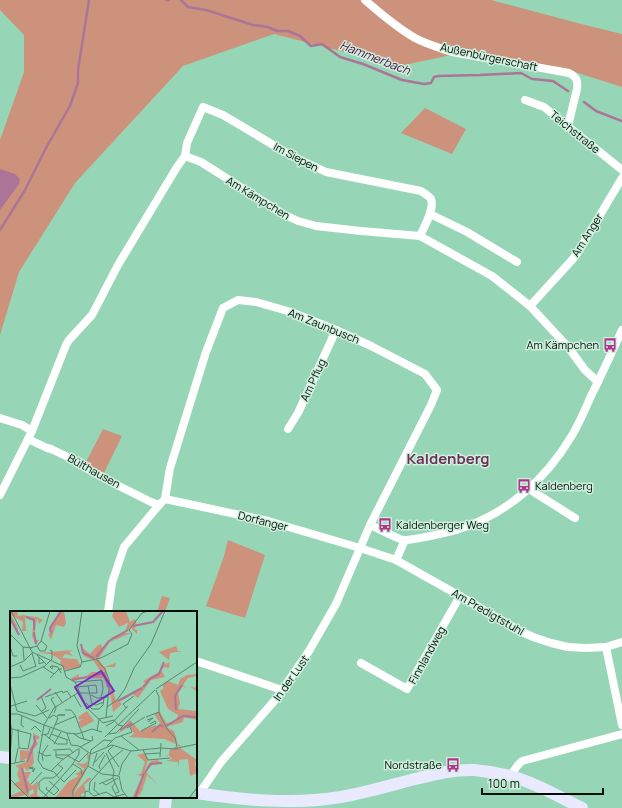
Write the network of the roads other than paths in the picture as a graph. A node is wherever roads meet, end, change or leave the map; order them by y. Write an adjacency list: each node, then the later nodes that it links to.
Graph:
1 (365, 0): 3 (street, Außenbürgerschaft)
2 (525, 100): 3 (street, Teichstraße)
3 (568, 126): 5 (street, Teichstraße)
4 (185, 156): 7 (street, Im Siepen); 8 (street, Am Kämpchen); 16 (street)
5 (622, 170)
6 (622, 178): 10 (street, Am Anger)
7 (430, 214): 8 (street); 9 (street)
8 (420, 236): 10 (street, Am Kämpchen)
9 (517, 262)
10 (530, 306): 13 (street, Am Kämpchen)
11 (336, 330): 15 (street, Am Pflug); 20 (street, Am Zaunbusch); 22 (street, Am Zaunbusch)
12 (622, 330): 13 (street)
13 (598, 382): 18 (street)
14 (0, 418): 16 (street)
15 (288, 429)
16 (32, 431): 17 (street)
17 (28, 440): 19 (street); 20 (street, Bülthausen)
18 (529, 489): 21 (street); 23 (street)
19 (0, 495)
20 (162, 502): 24 (street, Dorfanger); 27 (street)
21 (575, 518)
22 (370, 525): 23 (street); 24 (street, Am Zaunbusch)
23 (405, 540): 25 (street)
24 (360, 548): 25 (street, Am Predigtstuhl); 32 (street, In der Lust)
25 (396, 560): 26 (street, Am Predigtstuhl)
26 (460, 596): 29 (street, Am Predigtstuhl); 31 (street, Finnlandweg)
27 (108, 611)
28 (622, 642): 29 (street, Am Predigtstuhl)
29 (606, 647): 33 (street)
30 (197, 661): 32 (street)
31 (361, 663)
32 (282, 690): 38 (street, In der Lust)
33 (622, 725)
34 (622, 734): 37 (street)
35 (0, 756): 36 (main road)
36 (10, 758)
37 (510, 776): 38 (main road); 41 (main road)
38 (197, 794)
39 (166, 798): 40 (main road)
40 (165, 808)
41 (582, 808)

